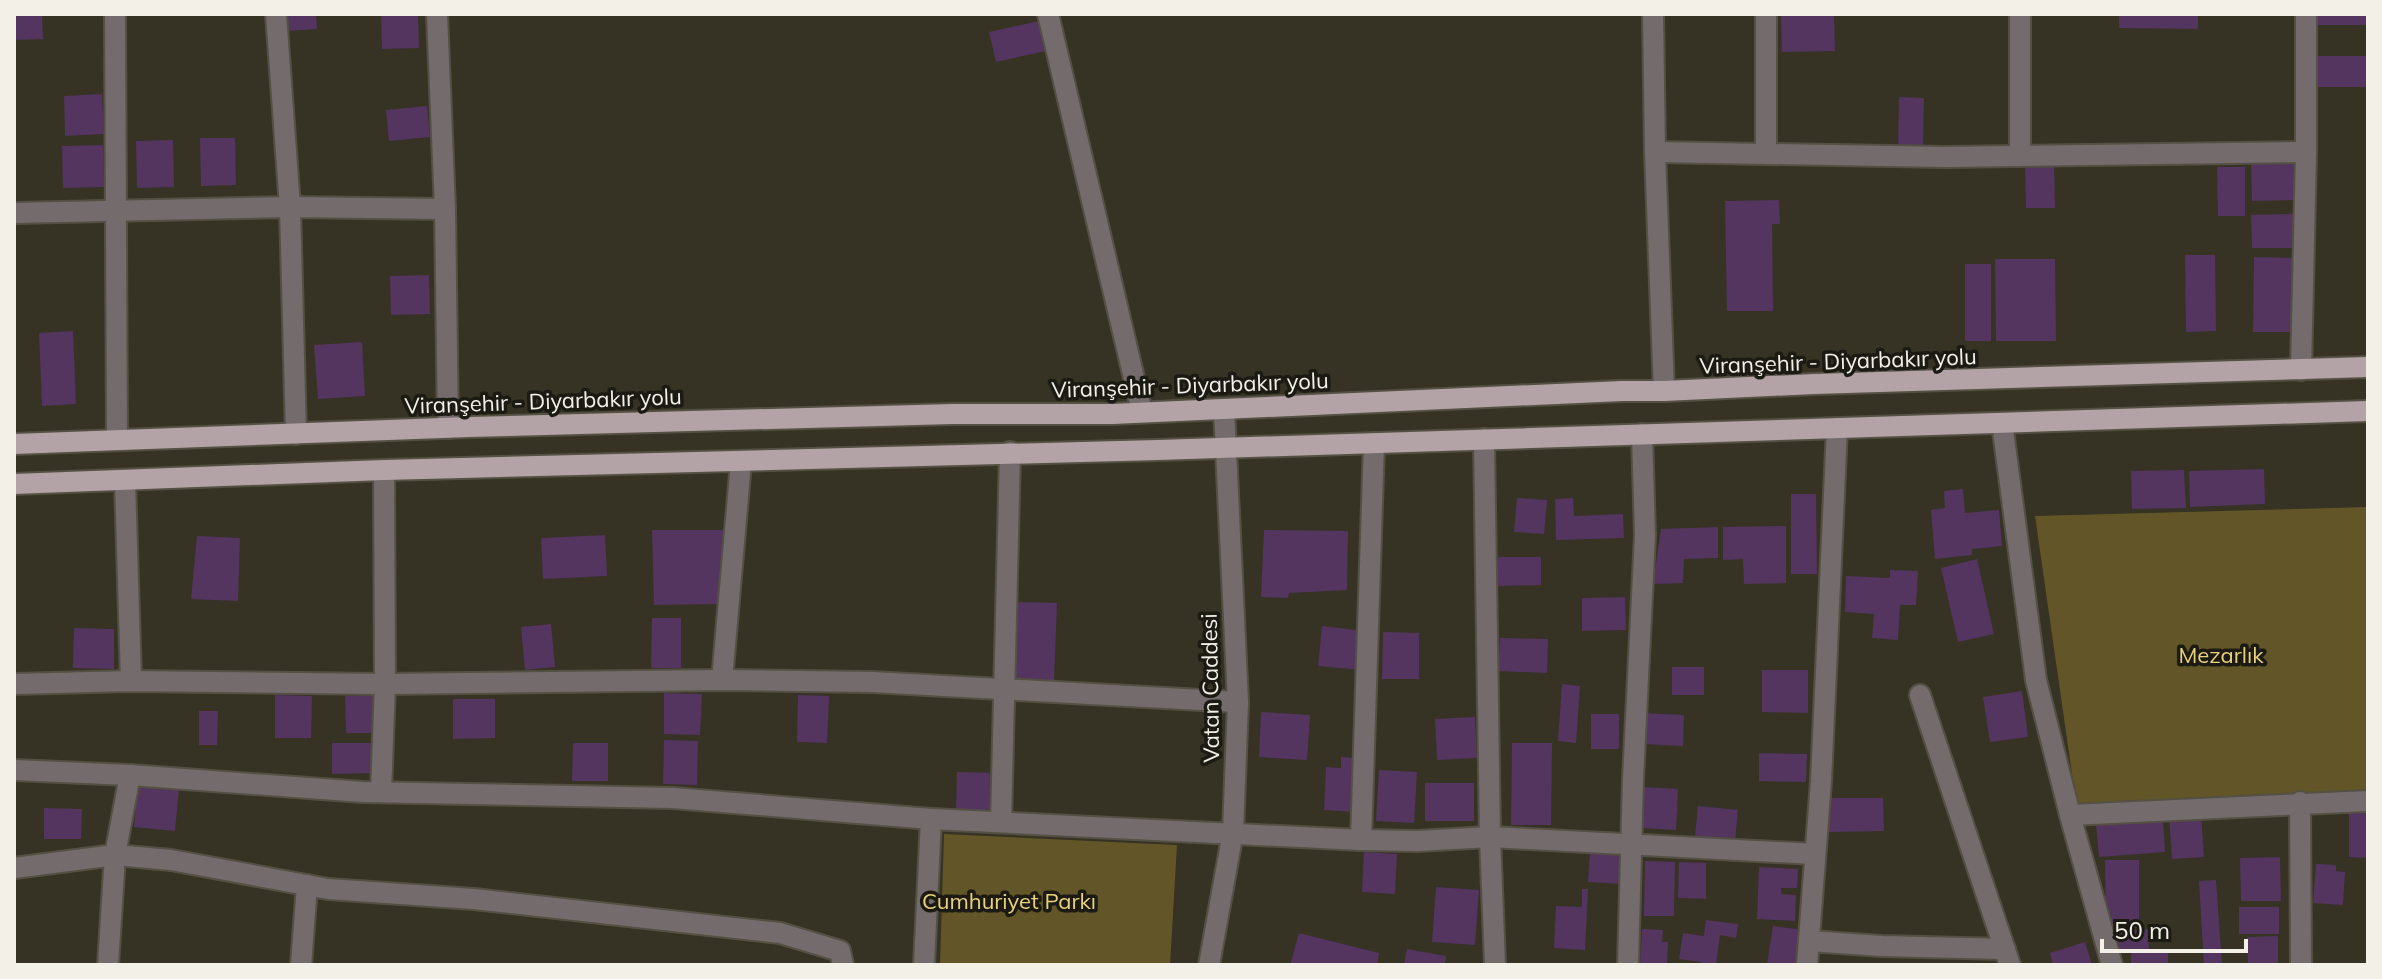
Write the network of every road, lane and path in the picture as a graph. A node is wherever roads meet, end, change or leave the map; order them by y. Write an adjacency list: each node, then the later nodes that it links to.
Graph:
1 (115, 14): 15 (street)
2 (276, 14): 13 (street)
3 (437, 14): 14 (street)
4 (1048, 14): 22 (street)
5 (1653, 14): 9 (street)
6 (1766, 14): 11 (street)
7 (2020, 14): 12 (street)
8 (2306, 14): 10 (street)
9 (1655, 152): 11 (street); 19 (street)
10 (2306, 152): 12 (street); 18 (street)
11 (1766, 154): 12 (street)
12 (2020, 154)
13 (290, 207): 14 (street); 15 (street); 26 (street)
14 (445, 209): 24 (street)
15 (118, 210): 16 (street); 28 (street)
16 (14, 213)
17 (2368, 367): 18 (main road, Viranşehir - Diyarbakır yolu)
18 (2301, 370): 19 (main road, Viranşehir - Diyarbakır yolu)
19 (1664, 391): 20 (main road, Viranşehir - Diyarbakır yolu)
20 (1224, 409): 22 (main road, Viranşehir - Diyarbakır yolu); 32 (street, Vatan Caddesi)
21 (2368, 411): 23 (main road)
22 (1142, 412): 24 (main road, Viranşehir - Diyarbakır yolu)
23 (2002, 423): 25 (main road); 50 (street)
24 (448, 428): 26 (main road, Viranşehir - Diyarbakır yolu)
25 (1837, 428): 27 (main road); 57 (street)
26 (296, 434): 28 (main road, Viranşehir - Diyarbakır yolu)
27 (1642, 434): 29 (main road); 56 (street)
28 (117, 439): 31 (main road, Viranşehir - Diyarbakır yolu)
29 (1484, 439): 30 (main road); 54 (street)
30 (1374, 443): 32 (main road); 55 (street)
31 (14, 444)
32 (1226, 448): 33 (main road); 44 (street, Vatan Caddesi)
33 (1010, 452): 34 (main road); 42 (street)
34 (741, 462): 35 (main road); 38 (street)
35 (384, 470): 36 (main road); 41 (street)
36 (125, 480): 37 (main road); 39 (street)
37 (14, 484)
38 (722, 680): 41 (street); 42 (street)
39 (131, 681): 40 (street); 41 (street)
40 (14, 684)
41 (385, 684): 47 (street)
42 (1006, 689): 44 (street); 52 (street)
43 (1920, 695): 62 (street)
44 (1238, 702): 53 (street, Vatan Caddesi)
45 (14, 770): 46 (street)
46 (130, 775): 47 (street); 58 (street)
47 (381, 792): 51 (street)
48 (2368, 801): 49 (street)
49 (2300, 802): 50 (street); 72 (street)
50 (2070, 815): 71 (street)
51 (931, 819): 52 (street); 66 (street)
52 (1001, 822): 53 (street)
53 (1233, 832): 55 (street); 67 (street, Vatan Caddesi)
54 (1490, 837): 55 (street); 56 (street); 68 (street)
55 (1361, 840)
56 (1632, 846): 57 (street); 69 (street)
57 (1815, 854): 61 (street)
58 (115, 855): 59 (street); 60 (street); 63 (street)
59 (14, 868)
60 (307, 885): 64 (street); 65 (street)
61 (1809, 941): 62 (street); 70 (street)
62 (2007, 957)
63 (108, 965)
64 (301, 965)
65 (843, 965)
66 (924, 965)
67 (1209, 965)
68 (1495, 965)
69 (1628, 965)
70 (1807, 965)
71 (2112, 965)
72 (2301, 965)

